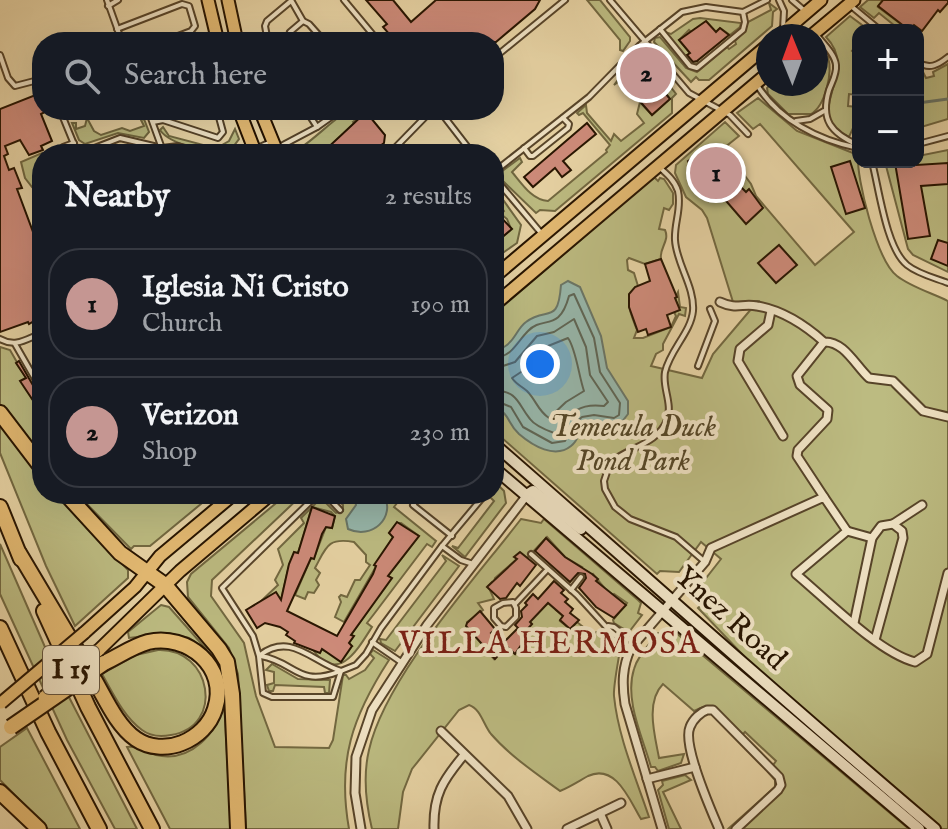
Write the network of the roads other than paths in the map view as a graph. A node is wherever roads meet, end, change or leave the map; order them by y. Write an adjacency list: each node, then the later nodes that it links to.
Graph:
1 (118, 0): 13 (lane)
2 (208, 0): 26 (main road)
3 (228, 0): 27 (main road)
4 (344, 0): 31 (lane)
5 (565, 0): 33 (lane)
6 (610, 0): 32 (lane)
7 (767, 0): 16 (lane)
8 (779, 0): 18 (lane)
9 (792, 0): 15 (lane)
10 (821, 0): 15 (main road)
11 (291, 1): 17 (lane); 28 (lane)
12 (851, 2): 20 (main road); 21 (lane)
13 (108, 3): 22 (lane)
14 (189, 3): 22 (lane); 25 (lane)
15 (808, 11): 19 (main road)
16 (743, 12): 23 (lane); 23 (lane)
17 (303, 21): 29 (lane); 30 (lane)
18 (782, 24)
19 (793, 24)
20 (825, 24)
21 (874, 24)
22 (117, 29): 24 (lane)
23 (660, 29): 32 (lane)
24 (118, 32)
25 (188, 32)
26 (216, 32)
27 (235, 32)
28 (266, 32)
29 (290, 32)
30 (316, 32)
31 (371, 32)
32 (645, 41): 44 (lane); 47 (lane)
33 (504, 50)
34 (828, 51): 43 (lane)
35 (0, 55): 39 (lane)
36 (756, 55): 44 (main road)
37 (948, 57): 38 (lane)
38 (924, 65)
39 (32, 82)
40 (756, 83): 45 (main road)
41 (766, 96): 58 (lane)
42 (828, 96): 46 (lane)
43 (828, 96)
44 (702, 102): 45 (lane); 79 (main road)
45 (722, 110): 60 (lane); 76 (main road)
46 (824, 111): 58 (lane); 64 (lane)
47 (563, 118): 74 (lane); 74 (lane)
48 (64, 120): 63 (lane)
49 (163, 120): 50 (lane); 57 (lane)
50 (220, 120)
51 (242, 120): 68 (main road)
52 (265, 120): 69 (main road)
53 (312, 120): 59 (lane)
54 (327, 120): 59 (lane)
55 (422, 120): 71 (lane)
56 (447, 120): 72 (lane)
57 (153, 122): 67 (lane)
58 (793, 122): 73 (lane)
59 (317, 127): 70 (lane)
60 (748, 134)
61 (948, 136): 62 (lane)
62 (924, 142)
63 (74, 143)
64 (852, 143)
65 (105, 144): 66 (lane)
66 (139, 144)
67 (162, 144)
68 (250, 144)
69 (276, 144)
70 (287, 144)
71 (399, 144)
72 (465, 144)
73 (852, 146)
74 (524, 148): 75 (lane)
75 (504, 165)
76 (657, 165): 82 (main road); 118 (lane)
77 (874, 168): 81 (lane)
78 (504, 186): 79 (lane)
79 (543, 235): 80 (main road)
80 (504, 268)
81 (948, 283)
82 (504, 296)
83 (720, 302): 85 (street)
84 (710, 309): 90 (lane)
85 (771, 311): 88 (street); 94 (street)
86 (32, 337): 89 (lane)
87 (0, 339): 89 (lane)
88 (824, 342): 93 (street); 99 (street)
89 (15, 344): 91 (lane)
90 (698, 366)
91 (32, 374)
92 (0, 413): 96 (highway)
93 (948, 417)
94 (783, 436)
95 (504, 453): 112 (main road, Ynez Road)
96 (32, 455)
97 (504, 476): 98 (main road, Ynez Road)
98 (527, 495): 112 (main road); 119 (street); 128 (main road, Ynez Road)
99 (824, 497): 111 (street); 118 (street)
100 (75, 504): 121 (highway)
101 (222, 504): 121 (main road)
102 (259, 504): 124 (main road)
103 (308, 504): 134 (lane)
104 (334, 504): 109 (lane)
105 (414, 504): 113 (lane)
106 (477, 504): 113 (lane)
107 (922, 505): 110 (street)
108 (0, 507): 116 (highway, I 15)
109 (340, 510)
110 (893, 524): 114 (street); 131 (street)
111 (847, 531): 114 (street); 129 (street)
112 (598, 534): 126 (main road, Ynez Road)
113 (452, 536): 115 (lane)
114 (872, 538): 129 (street)
115 (442, 546): 119 (lane); 132 (lane)
116 (19, 553): 135 (highway); 149 (highway, I 15)
117 (531, 554): 120 (lane)
118 (705, 562): 126 (street)
119 (473, 564): 136 (street)
120 (547, 570): 125 (lane); 127 (lane)
121 (148, 572): 124 (highway); 138 (main road, bridge)
122 (948, 573): 131 (street)
123 (581, 577): 125 (lane)
124 (165, 585): 135 (main road); 150 (highway)
125 (571, 590): 133 (lane)
126 (673, 599): 128 (street); 160 (main road, Ynez Road)
127 (515, 604): 127 (lane)
128 (663, 611): 133 (street); 159 (main road, Ynez Road)
129 (854, 623): 131 (street)
130 (0, 628): 148 (highway, I 15)
131 (875, 640)
132 (372, 642): 136 (lane); 137 (lane)
133 (633, 646): 143 (street)
134 (259, 656): 137 (lane); 137 (lane); 137 (lane)
135 (101, 657): 139 (highway, bridge)
136 (401, 662): 151 (street)
137 (341, 671)
138 (0, 704)
139 (5, 731)
140 (441, 731): 141 (street)
141 (464, 755): 152 (street); 153 (street)
142 (695, 767): 143 (street); 157 (street); 158 (street)
143 (647, 779): 156 (street)
144 (0, 792): 147 (highway)
145 (621, 803): 146 (street)
146 (600, 813): 154 (street); 155 (street)
147 (39, 829)
148 (99, 829)
149 (152, 829)
150 (238, 829)
151 (361, 829)
152 (434, 829)
153 (527, 829)
154 (567, 829)
155 (607, 829)
156 (662, 829)
157 (719, 829)
158 (736, 829)
159 (919, 829)
160 (935, 829)

